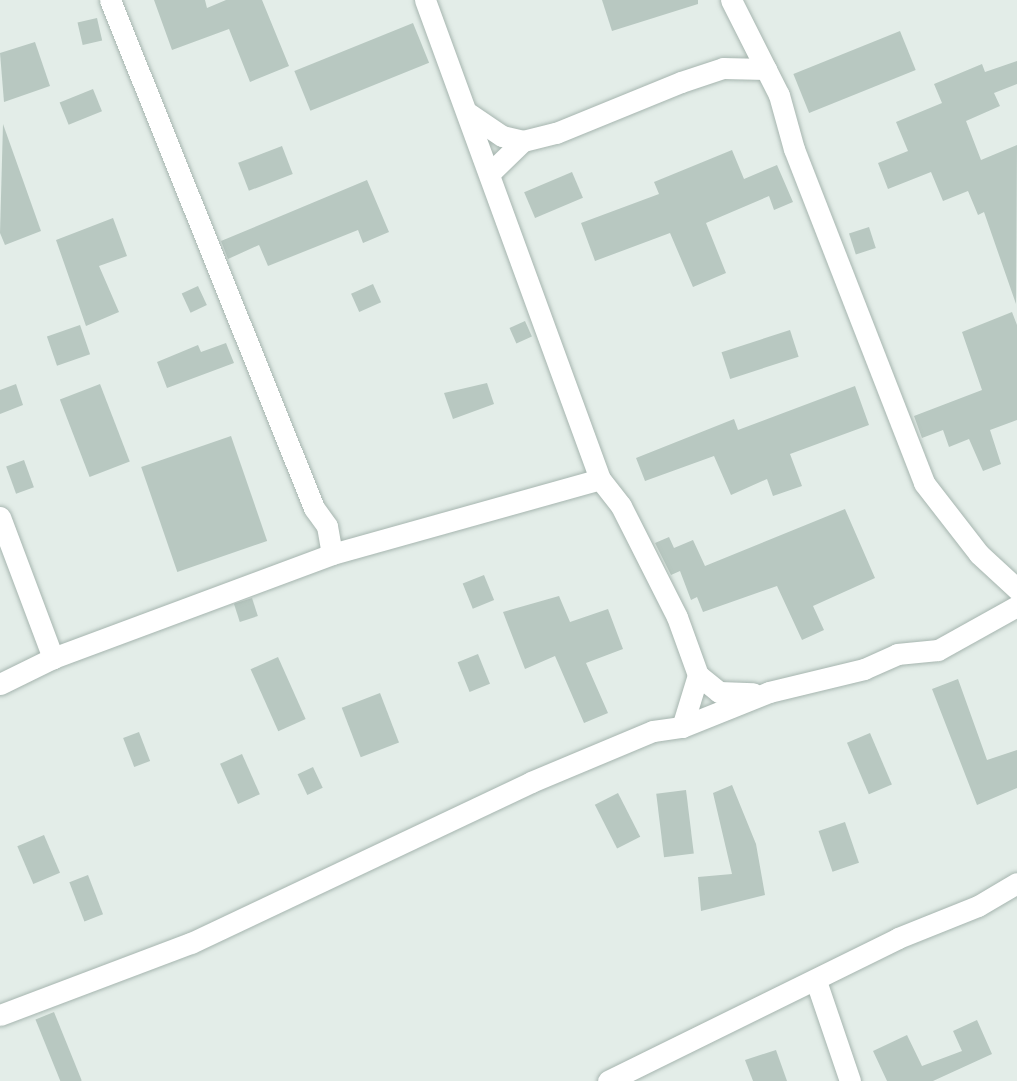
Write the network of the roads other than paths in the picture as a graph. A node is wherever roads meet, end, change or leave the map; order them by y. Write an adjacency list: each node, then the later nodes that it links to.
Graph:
1 (110, 0): 10 (street)
2 (425, 0): 5 (street)
3 (731, 0): 4 (street)
4 (766, 69): 6 (street); 11 (street)
5 (468, 113): 6 (street); 7 (street)
6 (523, 141): 7 (street)
7 (492, 171): 8 (street)
8 (600, 479): 10 (street); 14 (street)
9 (0, 517): 13 (street)
10 (332, 554): 13 (street)
11 (1017, 589)
12 (1017, 606): 16 (street)
13 (53, 658): 15 (street)
14 (698, 675): 16 (street); 17 (street)
15 (0, 684)
16 (769, 692): 17 (street)
17 (682, 727): 20 (street)
18 (1017, 883): 19 (street)
19 (816, 981): 21 (street); 22 (street)
20 (0, 1015)
21 (608, 1081)
22 (850, 1081)

